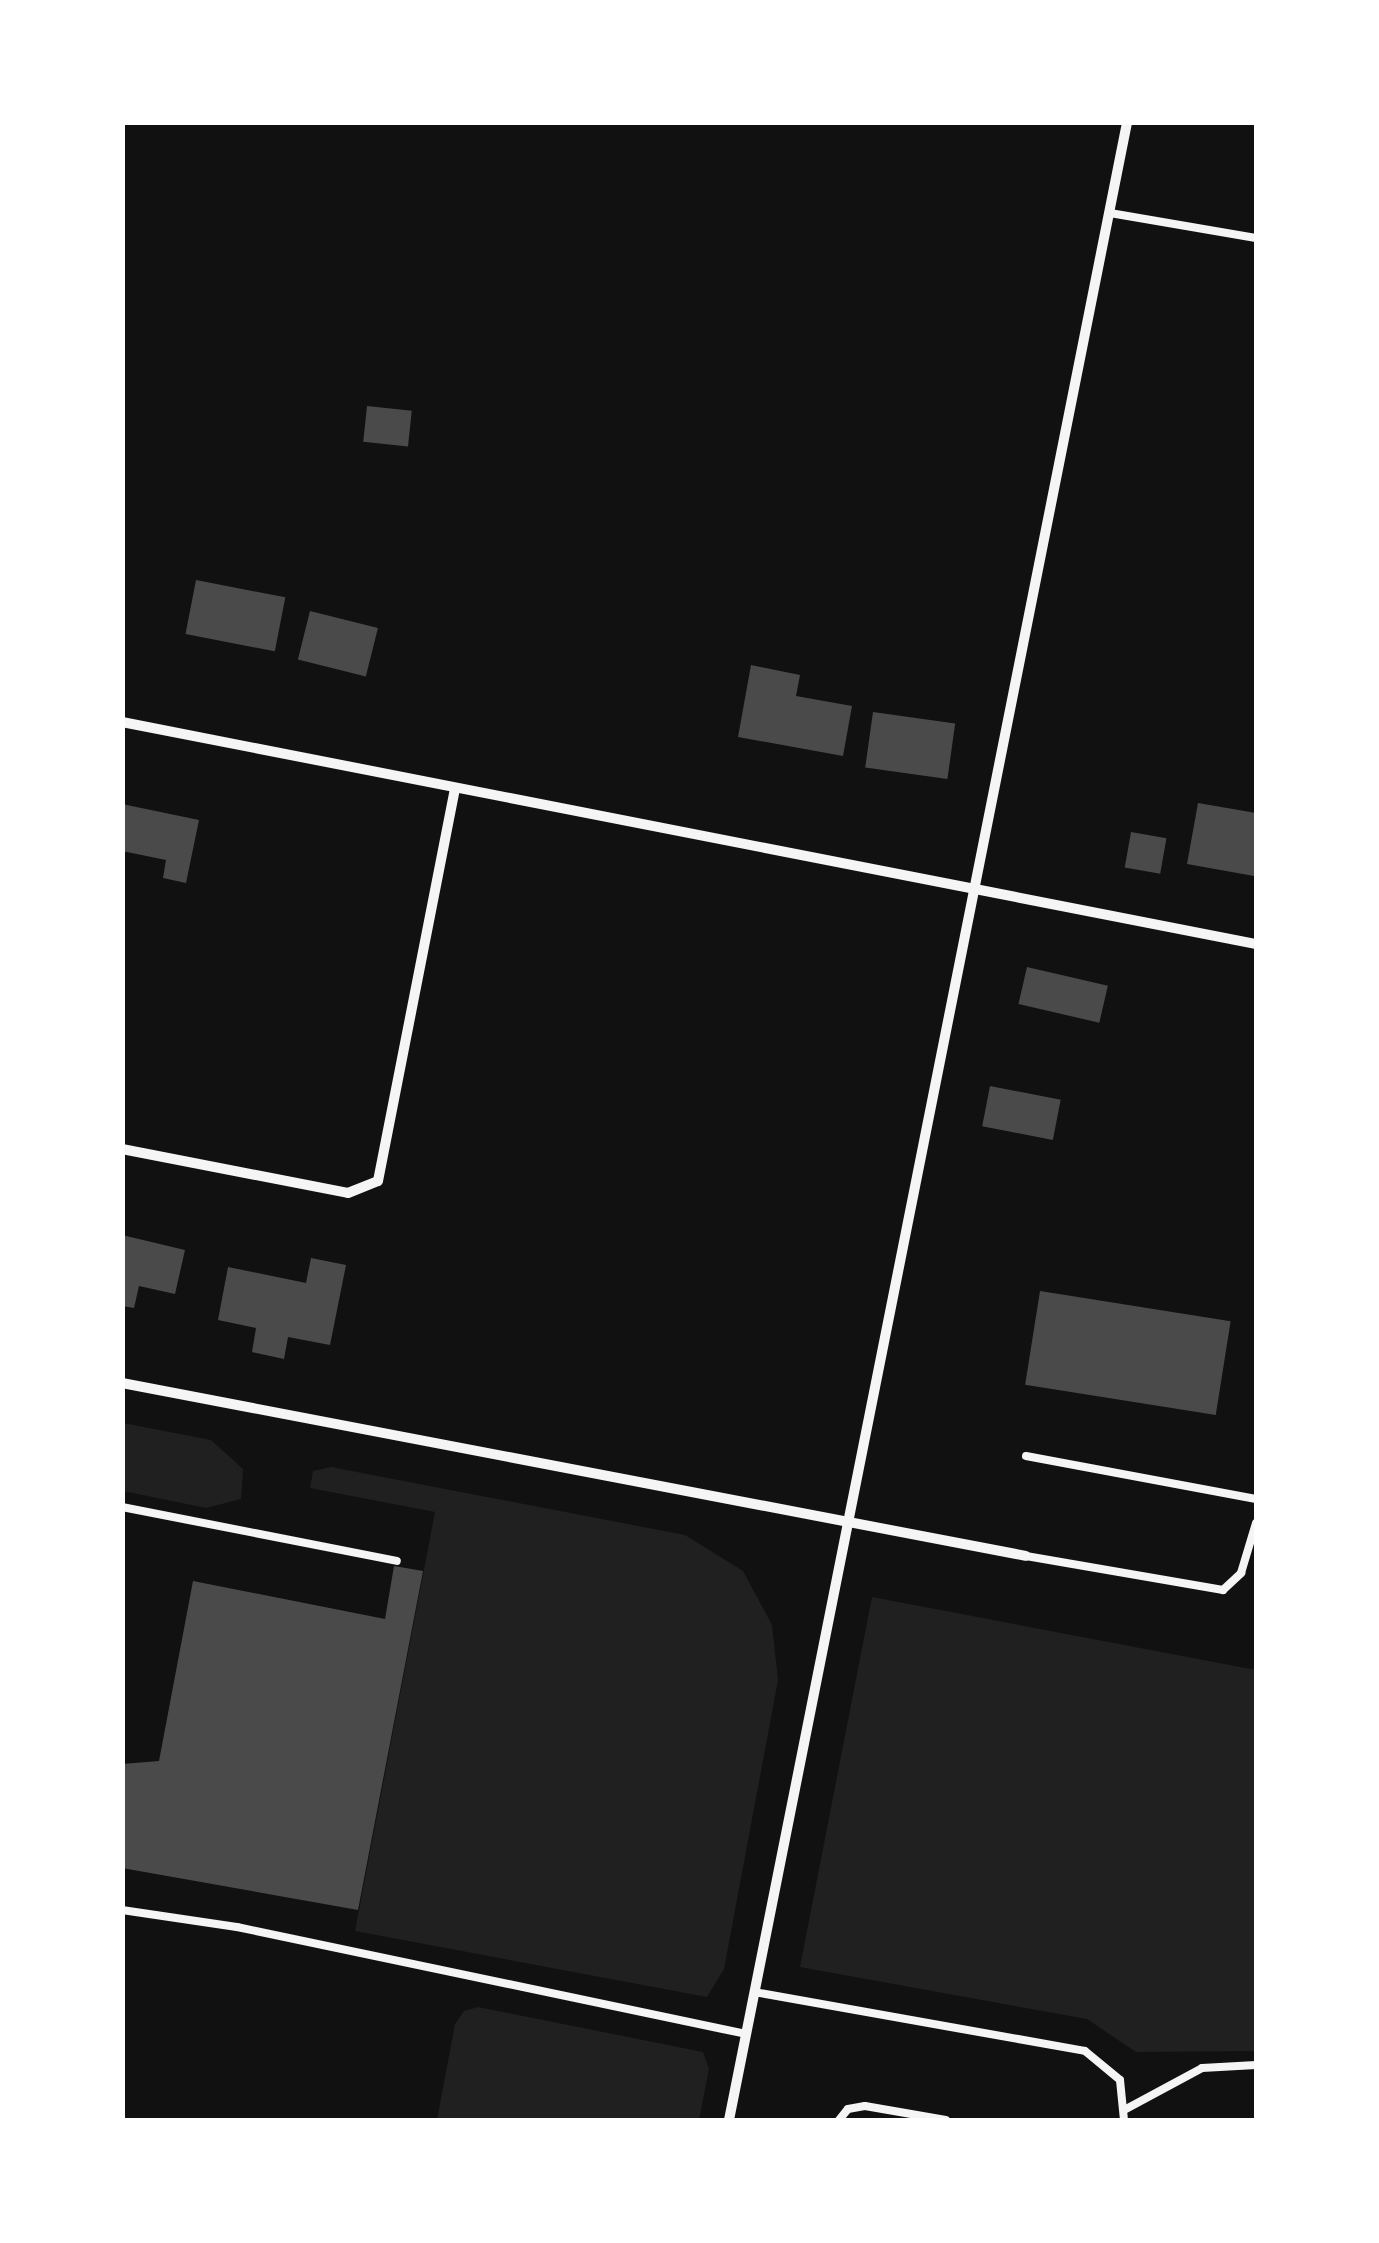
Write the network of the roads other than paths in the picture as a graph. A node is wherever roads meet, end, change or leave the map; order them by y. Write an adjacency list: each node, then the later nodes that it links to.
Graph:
1 (1127, 122): 2 (street)
2 (1110, 212): 3 (lane); 6 (street)
3 (1256, 238)
4 (122, 722): 5 (street)
5 (455, 788): 6 (street); 8 (street)
6 (979, 890): 7 (street); 14 (street)
7 (1256, 944)
8 (122, 1149)
9 (122, 1383): 14 (street)
10 (1026, 1456): 11 (lane)
11 (1256, 1499)
12 (122, 1507): 16 (lane)
13 (1256, 1523): 15 (lane)
14 (846, 1525): 15 (street); 18 (street)
15 (1026, 1556)
16 (397, 1561)
17 (122, 1910): 19 (lane)
18 (754, 1992): 19 (street); 21 (lane)
19 (746, 2034): 22 (street)
20 (1256, 2065): 21 (lane)
21 (1126, 2109): 25 (lane)
22 (729, 2120)
23 (839, 2120): 24 (lane)
24 (946, 2120)
25 (1124, 2120)

